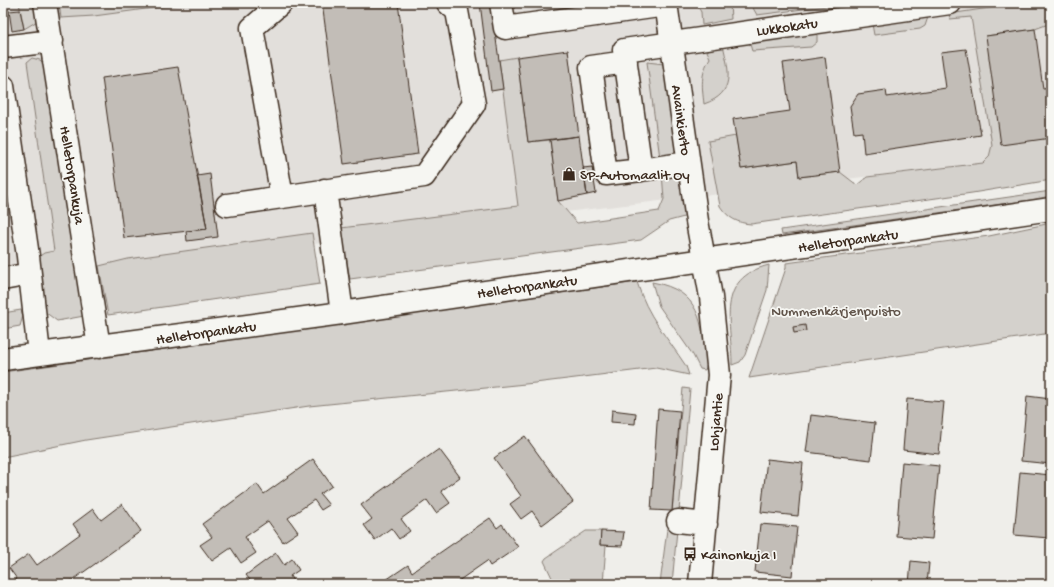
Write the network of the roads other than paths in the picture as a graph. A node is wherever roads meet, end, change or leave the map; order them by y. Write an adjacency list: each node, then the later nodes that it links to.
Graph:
1 (46, 3): 7 (street, Helletorpankuja)
2 (280, 3): 15 (street)
3 (448, 3): 14 (street)
4 (501, 3): 6 (street)
5 (950, 3): 8 (street, Lukkokatu)
6 (666, 4): 8 (street, Avainkierto)
7 (52, 41): 9 (street); 22 (street, Helletorpankuja)
8 (672, 43): 10 (street, Lukkokatu); 12 (street, Avainkierto)
9 (3, 47)
10 (626, 62): 13 (street); 13 (street)
11 (3, 86): 19 (street)
12 (688, 163): 13 (street); 18 (street, Avainkierto)
13 (641, 170)
14 (325, 190): 15 (street); 21 (street)
15 (282, 197): 16 (street)
16 (226, 205)
17 (1051, 210): 18 (street, Helletorpankatu)
18 (704, 261): 21 (street, Helletorpankatu); 26 (street, Lohjantie)
19 (30, 274): 20 (street); 23 (street)
20 (3, 279)
21 (342, 313): 22 (street, Helletorpankatu)
22 (100, 347): 23 (street, Helletorpankatu)
23 (39, 354): 24 (street, Helletorpankatu)
24 (3, 360)
25 (678, 521): 26 (street)
26 (706, 524): 27 (street, Lohjantie)
27 (700, 584)

